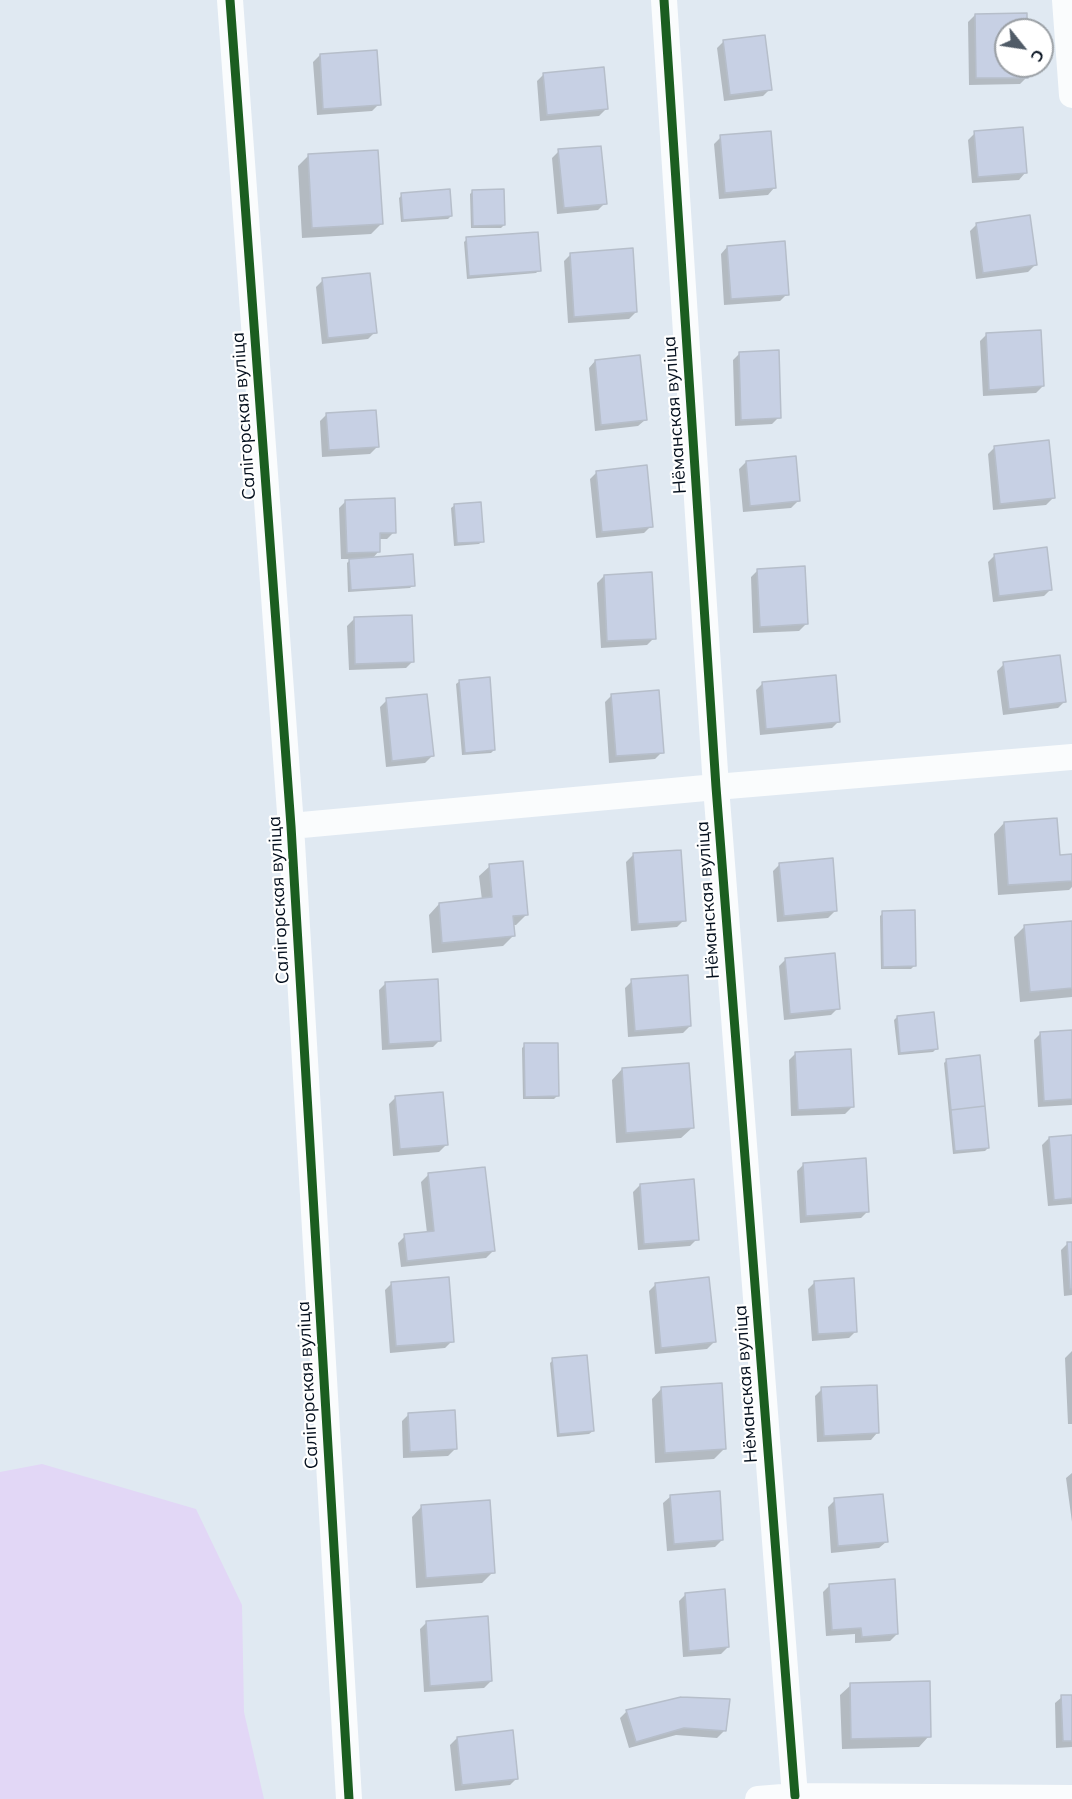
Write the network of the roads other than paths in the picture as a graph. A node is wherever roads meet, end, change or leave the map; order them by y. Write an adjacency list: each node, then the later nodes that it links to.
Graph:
1 (230, 0): 7 (street, Салігорская вуліца)
2 (664, 0): 6 (street, Нёманская вуліца)
3 (1065, 0): 4 (street)
4 (1072, 94)
5 (1072, 757): 6 (street)
6 (716, 787): 7 (street); 8 (street, Нёманская вуліца)
7 (291, 826): 10 (street, Салігорская вуліца)
8 (795, 1796): 9 (street); 11 (street)
9 (1072, 1798)
10 (349, 1799)
11 (758, 1799)

